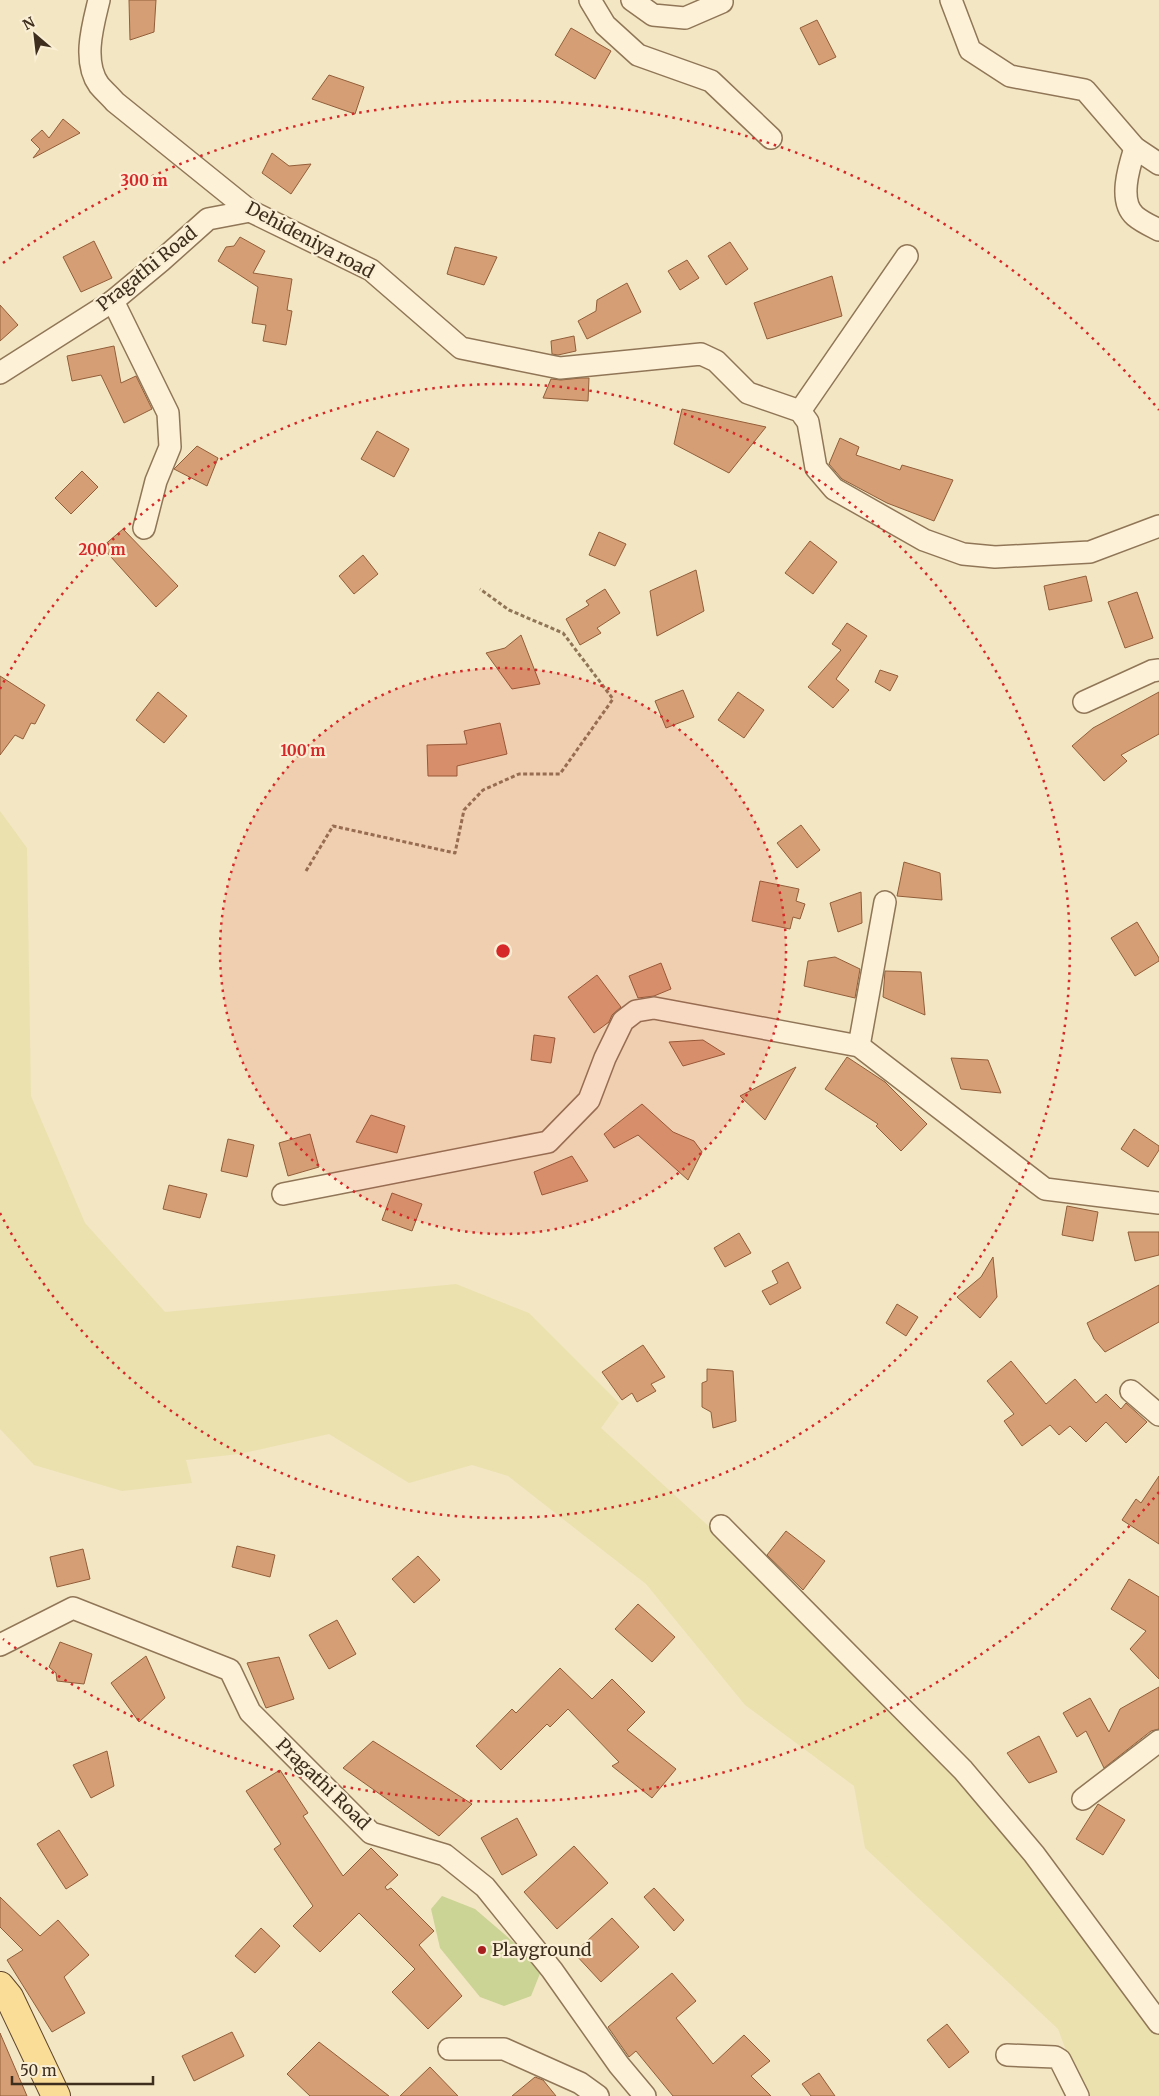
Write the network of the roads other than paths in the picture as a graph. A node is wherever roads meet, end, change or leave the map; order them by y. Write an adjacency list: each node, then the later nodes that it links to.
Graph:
1 (99, 0): 9 (street, Dehideniya road)
2 (590, 0): 6 (street)
3 (632, 0): 5 (street)
4 (951, 0): 7 (street)
5 (722, 2)
6 (771, 138)
7 (1135, 148): 8 (street); 10 (street)
8 (1159, 164)
9 (250, 211): 12 (street, Pragathi Road); 14 (street, Dehideniya road)
10 (1159, 230)
11 (907, 256): 14 (street)
12 (113, 301): 13 (street, Pragathi Road); 16 (street)
13 (0, 373)
14 (800, 411): 15 (street)
15 (1159, 526)
16 (144, 528)
17 (1159, 670): 18 (street)
18 (1084, 702)
19 (885, 902): 20 (street)
20 (859, 1046): 21 (street); 22 (street)
21 (283, 1194)
22 (1159, 1202)
23 (1131, 1391): 24 (street)
24 (1159, 1415)
25 (721, 1526): 30 (street)
26 (0, 1645): 35 (street, Pragathi Road)
27 (1159, 1740): 28 (street)
28 (1083, 1800)
29 (0, 1986): 33 (main road)
30 (1159, 2023)
31 (449, 2049): 34 (street)
32 (1007, 2055): 36 (street)
33 (56, 2096)
34 (598, 2096)
35 (645, 2096)
36 (1078, 2096)

